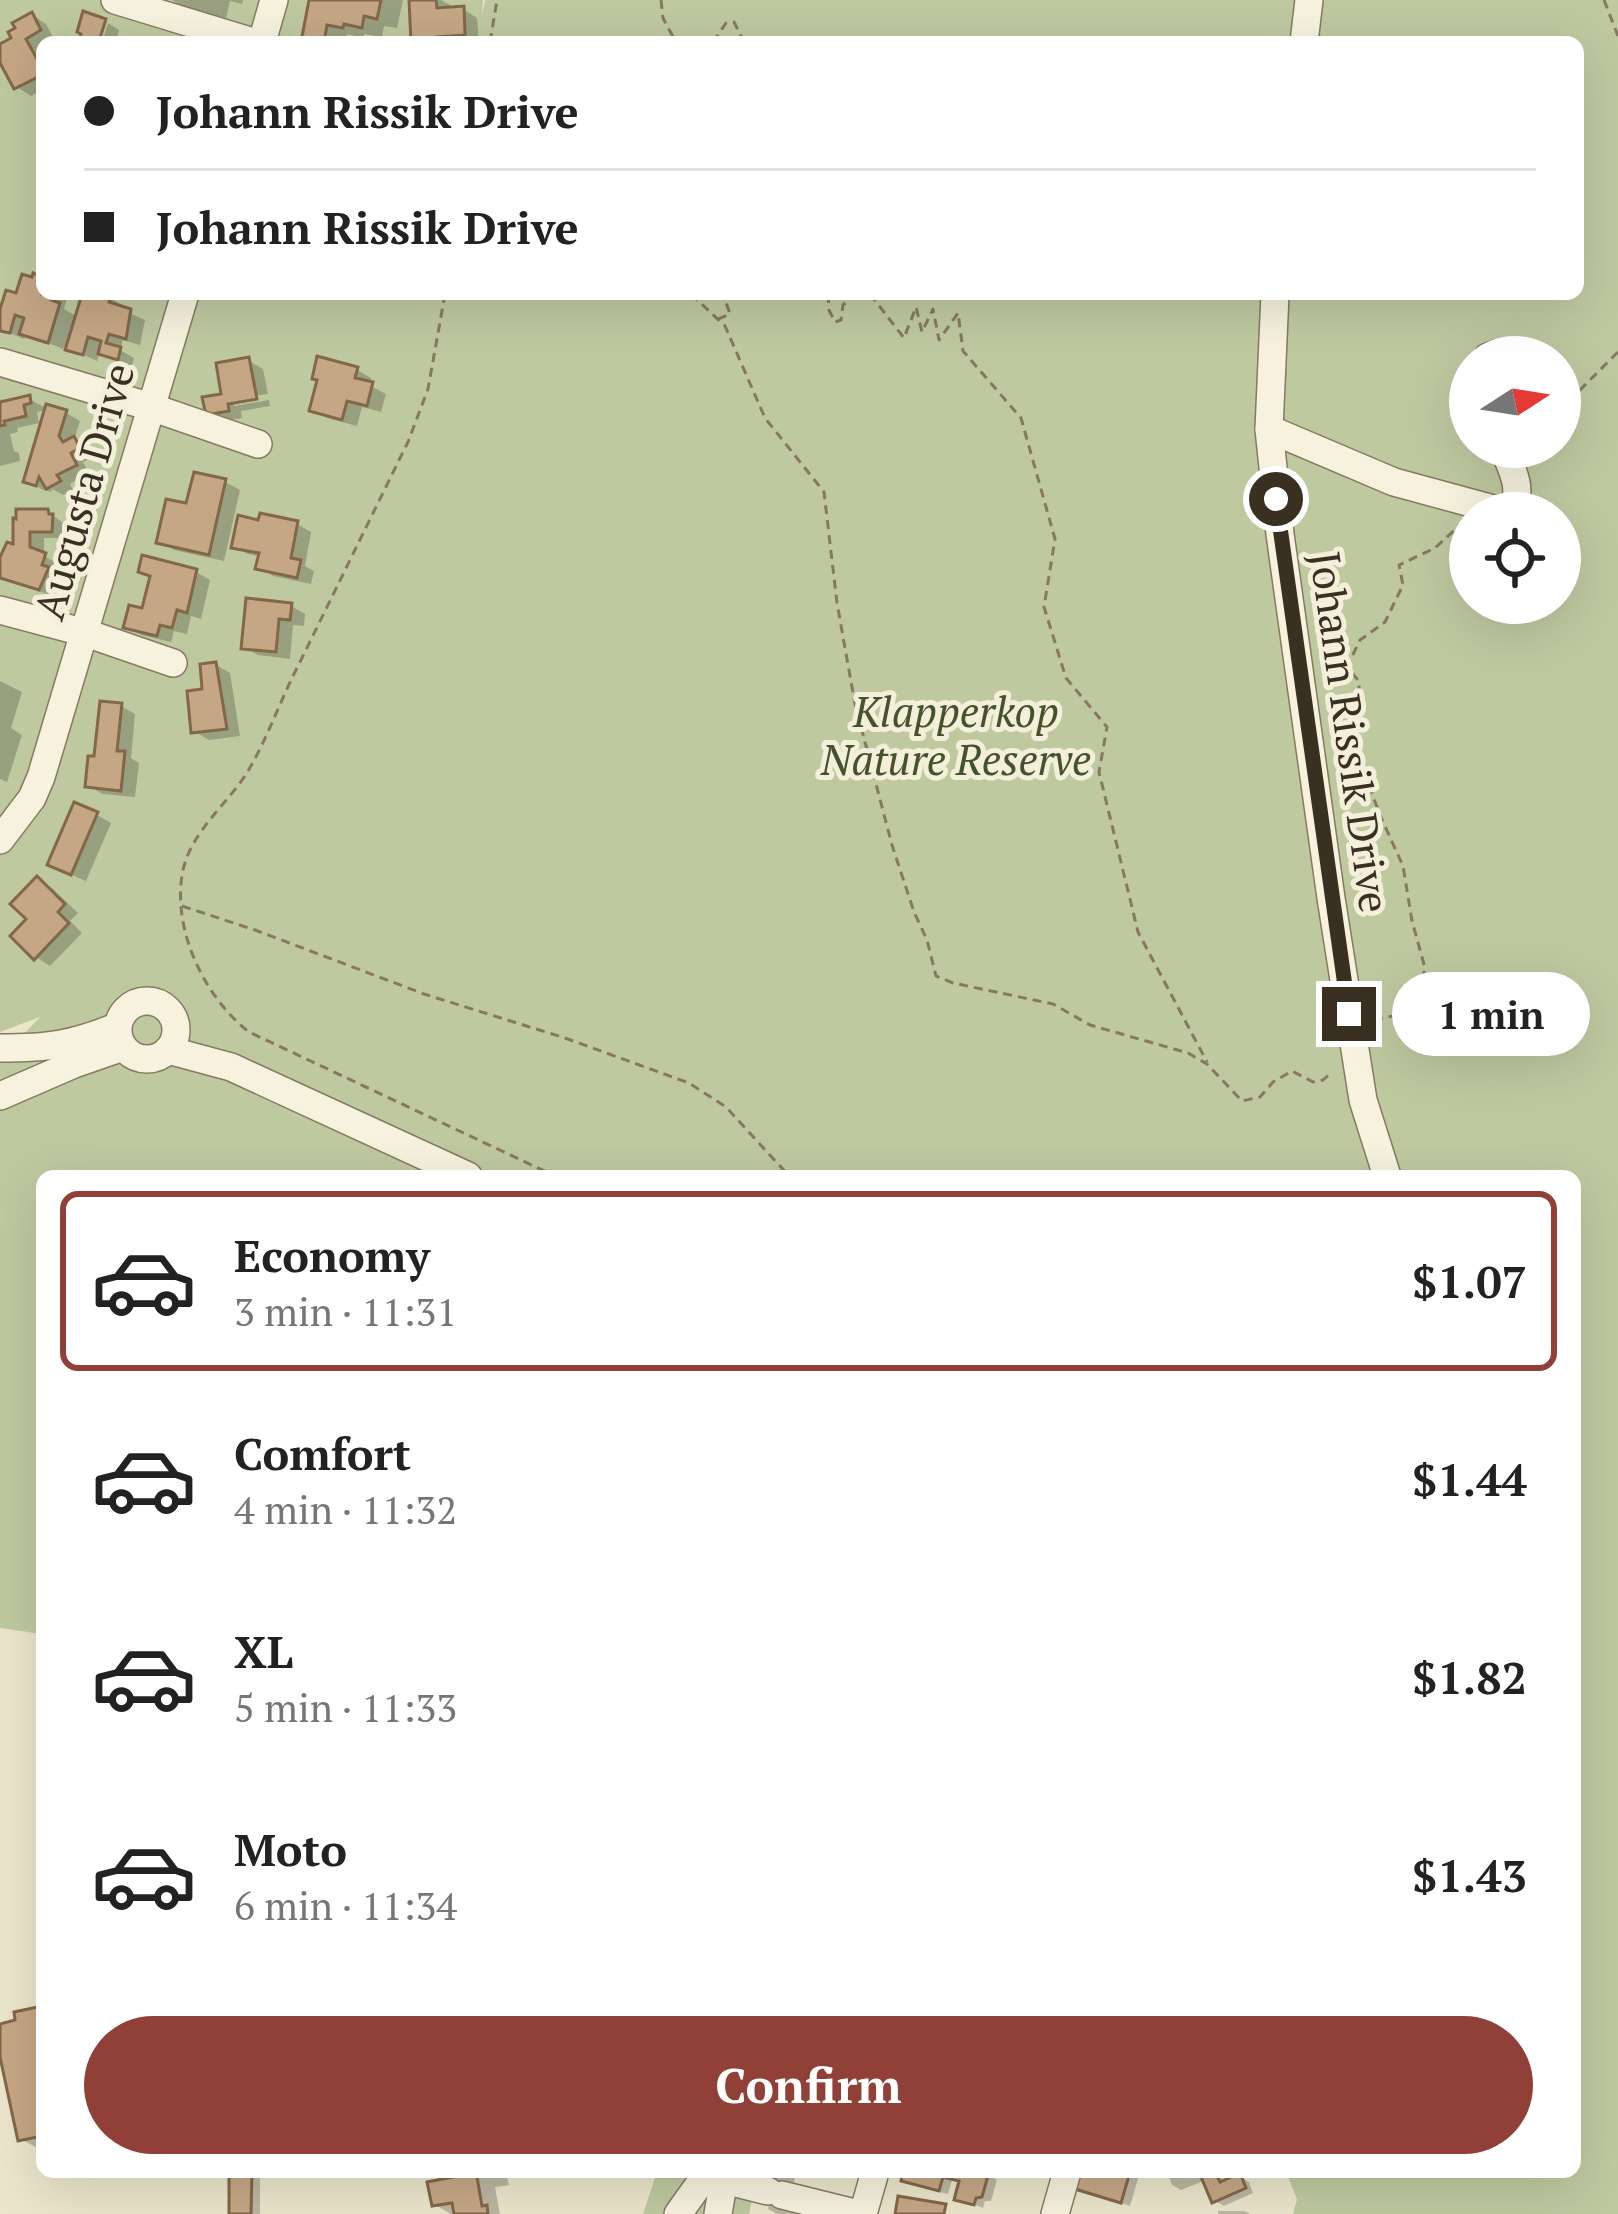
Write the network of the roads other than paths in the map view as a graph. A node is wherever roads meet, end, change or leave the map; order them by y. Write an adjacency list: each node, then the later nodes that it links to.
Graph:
1 (115, 0): 4 (street)
2 (274, 0): 5 (street)
3 (1309, 0): 6 (street)
4 (238, 36)
5 (260, 36)
6 (1305, 36)
7 (183, 300): 10 (street, Augusta Drive)
8 (1275, 300): 11 (street, Johann Rissik Drive)
9 (0, 362): 10 (street)
10 (151, 407): 12 (street); 15 (street, Augusta Drive)
11 (1269, 429): 13 (street); 23 (street, Johann Rissik Drive)
12 (258, 444)
13 (1449, 497)
14 (0, 610): 15 (street)
15 (86, 633): 16 (street); 17 (street, Augusta Drive)
16 (173, 663)
17 (0, 840)
18 (119, 1037): 19 (street); 19 (street); 20 (street); 21 (street)
19 (172, 1037): 22 (street)
20 (0, 1048)
21 (0, 1096)
22 (455, 1170)
23 (1385, 1170)
24 (716, 2178): 29 (street)
25 (719, 2178): 30 (street)
26 (728, 2178): 31 (street)
27 (873, 2178): 31 (street)
28 (1065, 2178): 32 (street)
29 (678, 2214)
30 (718, 2214)
31 (861, 2214)
32 (1055, 2214)

